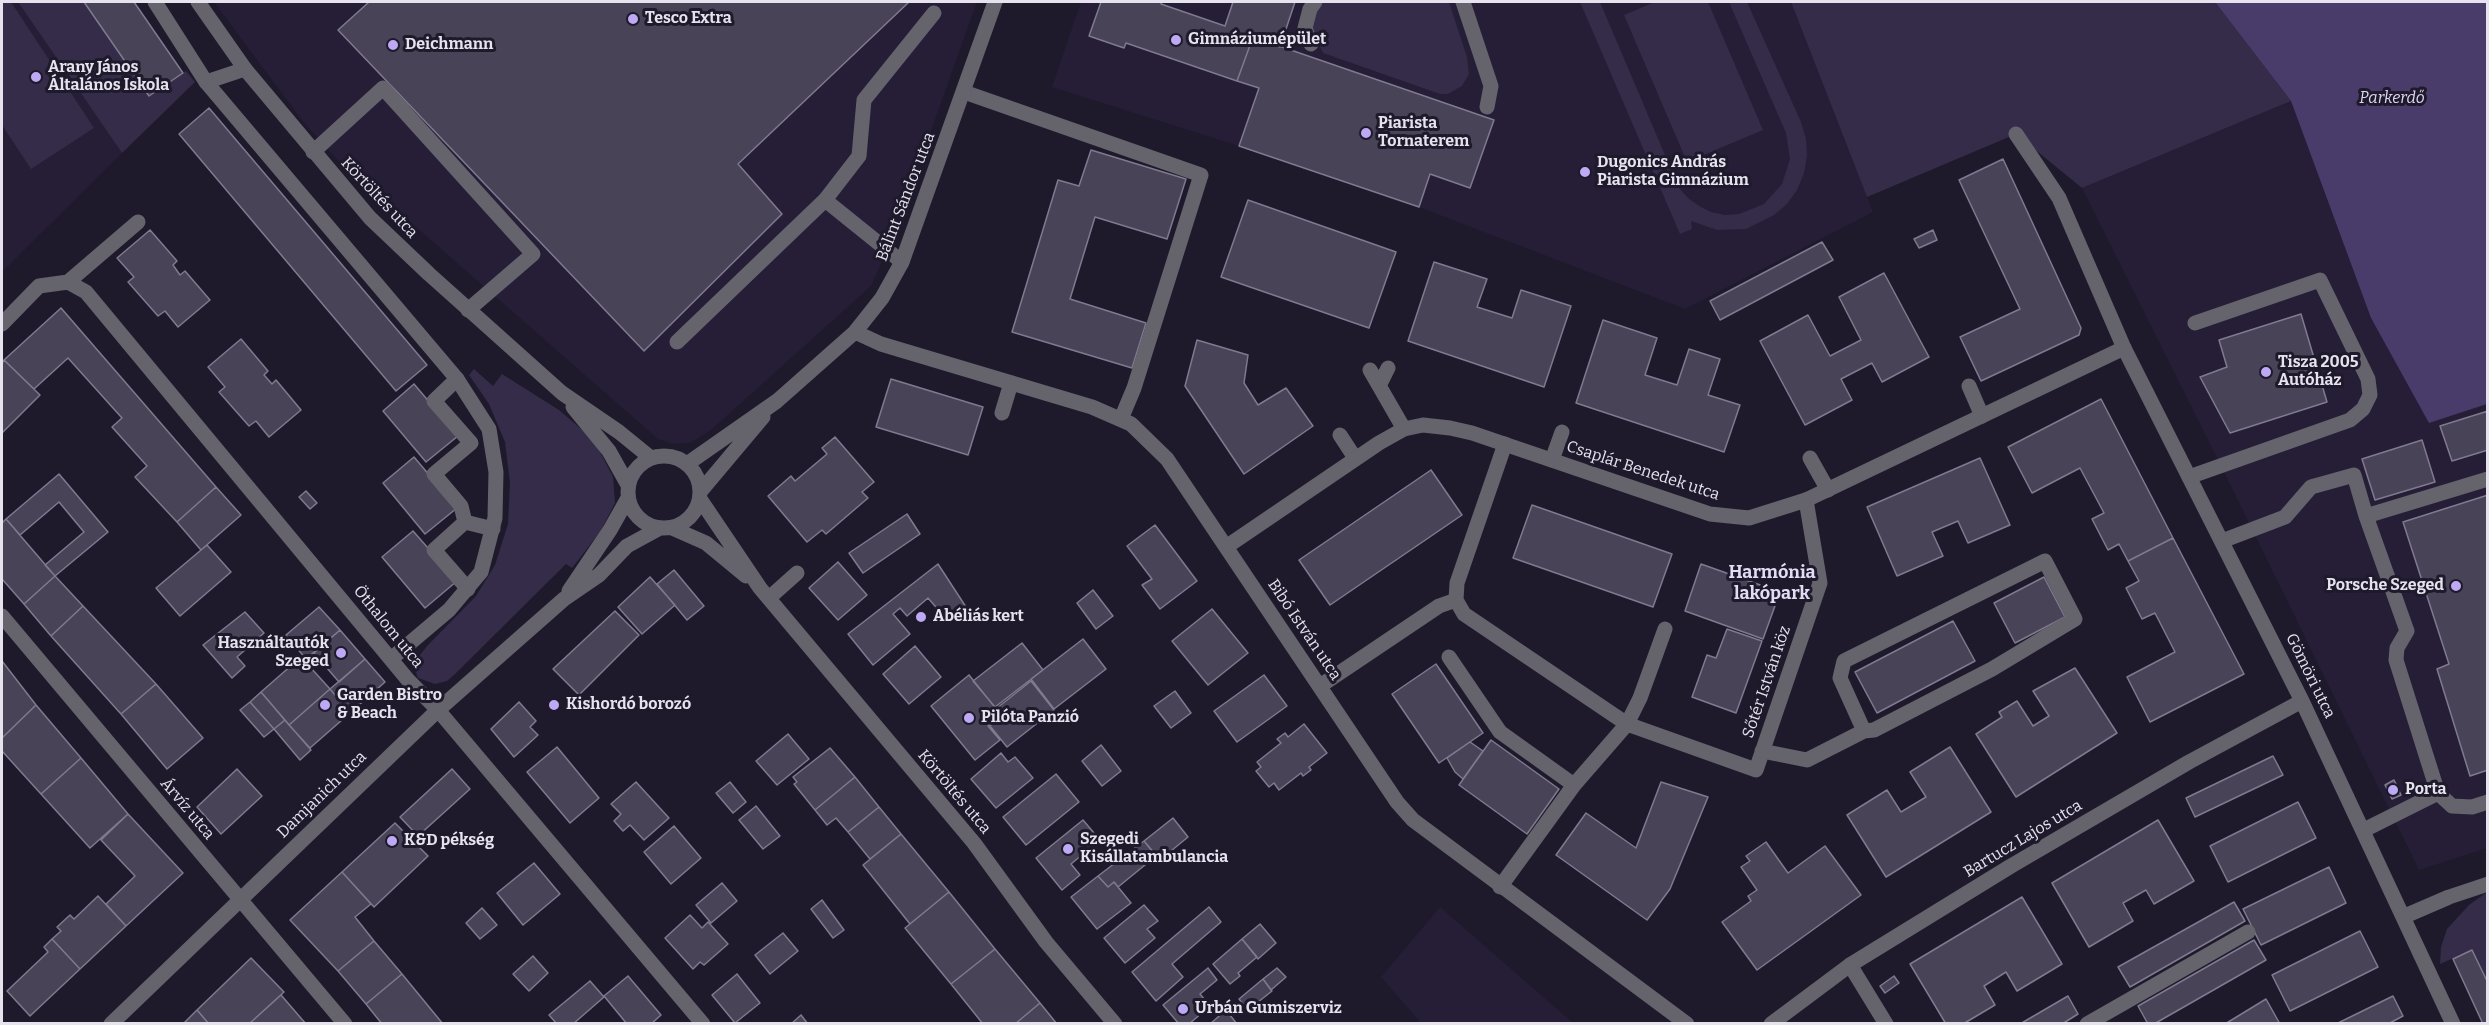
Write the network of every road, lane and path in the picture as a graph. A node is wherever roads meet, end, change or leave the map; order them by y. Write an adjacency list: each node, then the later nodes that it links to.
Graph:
1 (155, 2): 9 (street)
2 (198, 2): 8 (street, Körtöltés utca)
3 (995, 2): 10 (street, Bálint Sándor utca)
4 (1315, 2): 7 (street)
5 (1463, 2): 11 (street)
6 (934, 13): 14 (street)
7 (1311, 44)
8 (245, 69): 9 (street); 13 (street, Körtöltés utca)
9 (206, 82): 26 (street)
10 (964, 92): 16 (street, Bálint Sándor utca); 34 (street)
11 (1487, 107)
12 (2016, 134): 23 (street, Gömöri utca)
13 (313, 152): 18 (street, Körtöltés utca); 18 (street)
14 (825, 200): 16 (street); 22 (street)
15 (138, 222): 17 (street)
16 (902, 262): 21 (street, Bálint Sándor utca)
17 (68, 282): 20 (street); 66 (street, Öthalom utca)
18 (468, 310): 30 (street, Körtöltés utca)
19 (2194, 323): 46 (street)
20 (2, 324)
21 (855, 332): 27 (street, Bibó István utca); 31 (street, Bálint Sándor utca)
22 (677, 342)
23 (2124, 348): 33 (street, Csaplár Benedek utca); 46 (street, Gömöri utca)
24 (1388, 368): 28 (street)
25 (1370, 370): 28 (street)
26 (457, 379): 38 (street); 40 (street)
27 (1011, 383): 32 (street); 34 (street, Bibó István utca)
28 (1379, 386): 35 (street)
29 (1969, 386): 33 (street)
30 (562, 393): 41 (street, Körtöltés utca); 49 (street, Körtöltés utca)
31 (777, 401): 45 (street, Bálint Sándor utca); 50 (street, Bálint Sándor utca)
32 (1002, 413)
33 (1982, 416): 48 (street, Csaplár Benedek utca)
34 (1121, 420): 57 (street, Bibó István utca)
35 (1404, 429): 39 (street, Csaplár Benedek utca); 42 (street, Csaplár Benedek utca)
36 (1562, 432): 44 (street)
37 (1340, 435): 42 (street)
38 (471, 443): 40 (street); 53 (street)
39 (1505, 444): 44 (street, Csaplár Benedek utca); 62 (street)
40 (491, 446): 55 (street)
41 (651, 458): 45 (street); 49 (street)
42 (1355, 458): 57 (street, Csaplár Benedek utca)
43 (1810, 458): 48 (street)
44 (1552, 460): 51 (street, Csaplár Benedek utca)
45 (687, 464): 50 (street)
46 (2189, 477): 56 (street, Gömöri utca)
47 (2487, 479): 52 (street)
48 (1828, 490): 51 (street, Csaplár Benedek utca)
49 (628, 491): 54 (street); 61 (street, Damjanich utca)
50 (700, 495): 54 (street); 60 (street, Körtöltés utca)
51 (1806, 500): 72 (street, Sőtér István köz)
52 (2366, 516): 56 (street); 74 (street)
53 (465, 522): 55 (street); 59 (street)
54 (666, 528): 60 (street, Körtöltés utca); 61 (street, Damjanich utca)
55 (493, 529): 59 (street)
56 (2222, 541): 68 (street, Gömöri utca)
57 (1226, 547): 67 (street, Bibó István utca)
58 (797, 573): 60 (street)
59 (468, 589): 66 (street)
60 (764, 593): 86 (street, Körtöltés utca)
61 (564, 599): 69 (street, Damjanich utca)
62 (1456, 600): 67 (street); 70 (street)
63 (2, 616): 79 (street, Árvíz utca)
64 (1665, 629): 70 (street)
65 (1449, 657): 73 (street)
66 (391, 659): 69 (street, Öthalom utca)
67 (1320, 686): 78 (street, Bibó István utca)
68 (2302, 701): 76 (street, Gömöri utca); 82 (street, Bartucz Lajos utca)
69 (438, 710): 79 (street, Damjanich utca); 85 (street, Öthalom utca)
70 (1627, 724): 72 (street, Sőtér István köz); 73 (street)
71 (1864, 731): 71 (street); 72 (street)
72 (1762, 751)
73 (1574, 785): 78 (street)
74 (2438, 793): 75 (street); 76 (street)
75 (2487, 802)
76 (2364, 830): 80 (street, Gömöri utca)
77 (2487, 884): 80 (street)
78 (1500, 887): 87 (street, Bibó István utca)
79 (240, 898): 83 (street, Damjanich utca); 84 (street, Árvíz utca)
80 (2404, 916): 91 (street, Gömöri utca)
81 (2248, 932): 90 (street)
82 (1850, 965): 88 (street, Bartucz Lajos utca); 89 (street)
83 (111, 1023)
84 (345, 1023)
85 (703, 1023)
86 (1115, 1023)
87 (1687, 1023)
88 (1771, 1023)
89 (1886, 1023)
90 (2087, 1023)
91 (2453, 1023)

